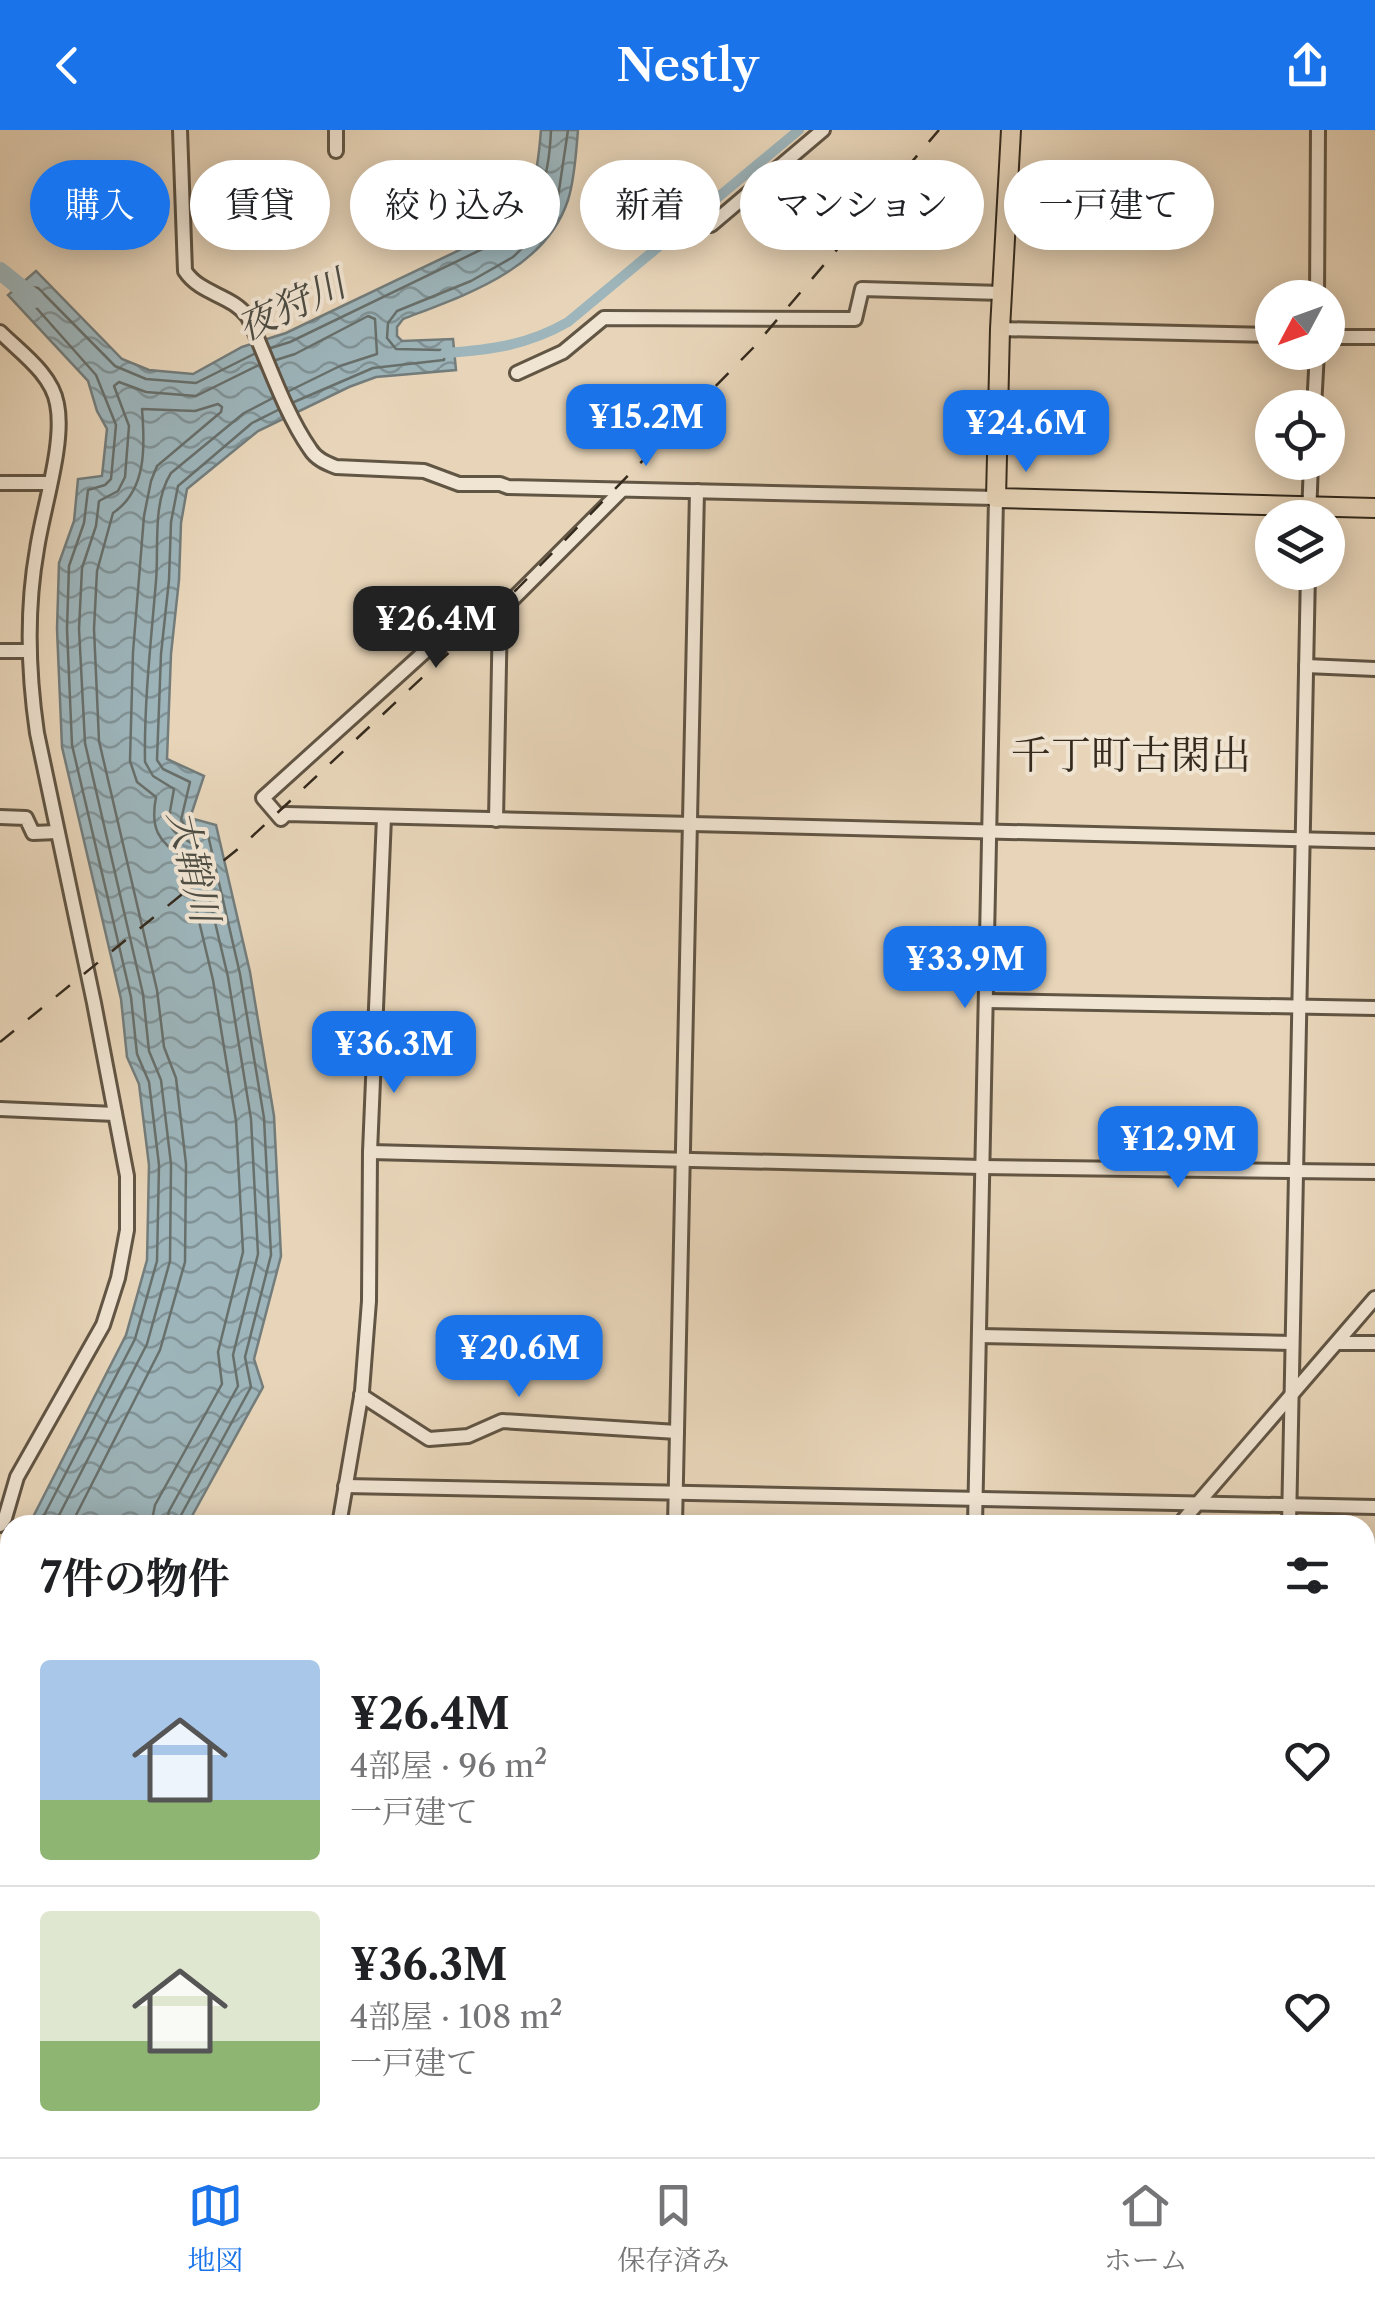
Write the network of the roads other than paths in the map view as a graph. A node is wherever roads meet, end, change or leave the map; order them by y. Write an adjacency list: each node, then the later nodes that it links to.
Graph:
1 (180, 130): 18 (street)
2 (336, 130): 6 (street)
3 (823, 130): 7 (street)
4 (1011, 130): 9 (main road)
5 (1318, 130): 8 (street)
6 (336, 152)
7 (720, 217)
8 (1317, 280)
9 (1002, 293): 10 (main road); 15 (street)
10 (1000, 329): 12 (street); 20 (main road)
11 (0, 332): 17 (street)
12 (1255, 336)
13 (1345, 337): 14 (street)
14 (1375, 337)
15 (516, 374)
16 (0, 482): 17 (street)
17 (50, 483): 27 (street)
18 (622, 490): 19 (street); 25 (street)
19 (697, 491): 20 (street); 33 (street)
20 (996, 498): 21 (main road); 35 (street)
21 (1255, 507)
22 (1375, 508): 23 (main road)
23 (1345, 510)
24 (1308, 590): 28 (street)
25 (500, 612): 31 (street); 32 (street)
26 (0, 651): 27 (street)
27 (28, 652): 34 (street)
28 (1306, 666): 29 (street); 36 (street)
29 (1375, 668)
30 (0, 817): 34 (street)
31 (384, 818): 32 (street); 43 (street)
32 (496, 820): 33 (street)
33 (692, 826): 35 (street); 44 (street)
34 (56, 832): 42 (street)
35 (989, 832): 36 (street); 38 (street)
36 (1302, 840): 37 (street); 39 (street)
37 (1375, 841)
38 (986, 1001): 39 (street); 45 (street)
39 (1299, 1007): 40 (street); 46 (street)
40 (1375, 1008)
41 (0, 1110): 42 (street)
42 (115, 1114): 62 (street)
43 (370, 1152): 44 (street); 53 (street)
44 (684, 1160): 45 (street); 55 (street)
45 (982, 1167): 46 (street); 49 (street)
46 (1296, 1172): 47 (street); 50 (street)
47 (1375, 1172)
48 (1375, 1298): 51 (street)
49 (979, 1336): 50 (street); 58 (street)
50 (1292, 1343): 54 (street)
51 (1338, 1343): 52 (street); 54 (street)
52 (1375, 1343)
53 (361, 1395): 55 (street); 56 (street)
54 (1291, 1397): 59 (street); 60 (street)
55 (677, 1432): 57 (street)
56 (345, 1486): 57 (street); 63 (street)
57 (676, 1492): 58 (street); 64 (street)
58 (975, 1498): 59 (street); 65 (street)
59 (1198, 1504): 60 (street); 66 (street)
60 (1289, 1505): 61 (street); 67 (street)
61 (1375, 1507)
62 (6, 1515)
63 (341, 1515)
64 (675, 1515)
65 (975, 1515)
66 (1188, 1515)
67 (1289, 1515)

